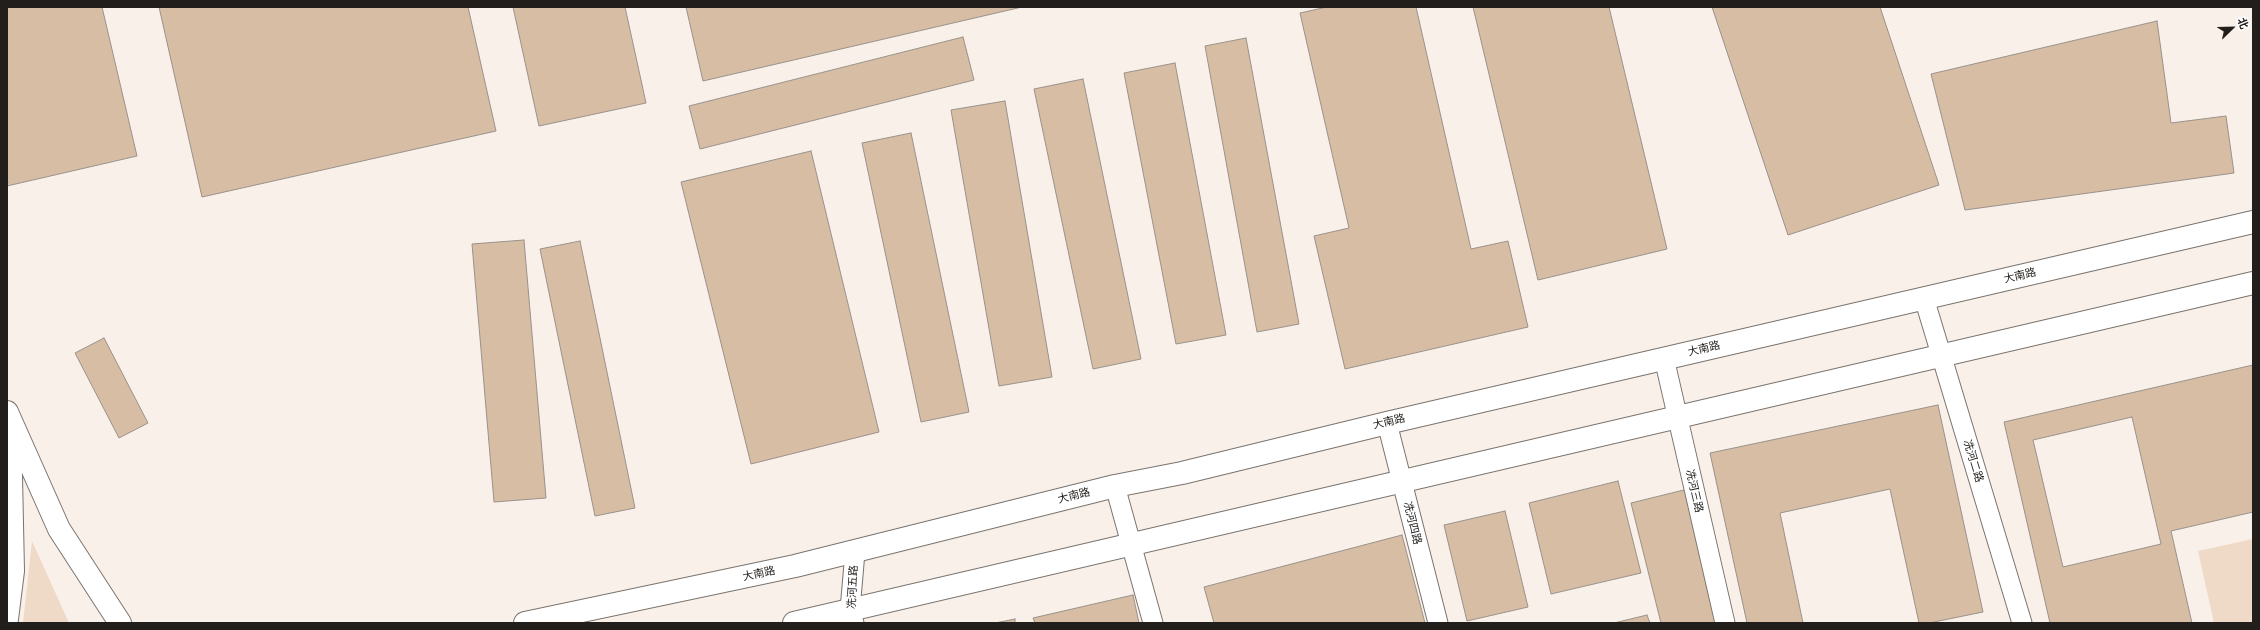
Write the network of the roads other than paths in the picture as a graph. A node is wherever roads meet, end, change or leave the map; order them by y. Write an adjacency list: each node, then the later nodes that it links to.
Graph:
1 (2253, 222): 3 (street, 大南路)
2 (2253, 283): 4 (street)
3 (1924, 298): 4 (lane, 冼河二路); 5 (street, 大南路)
4 (1941, 356): 7 (street); 21 (lane, 冼河二路)
5 (1664, 358): 7 (lane, 冼河三路); 8 (street, 大南路)
6 (8, 416): 14 (street); 15 (street)
7 (1677, 417): 9 (street); 20 (lane, 冼河三路)
8 (1387, 423): 9 (lane, 冼河四路); 10 (street, 大南路)
9 (1402, 481): 11 (street); 19 (lane, 冼河四路)
10 (1115, 486): 11 (lane); 12 (street, 大南路)
11 (1131, 544): 13 (street); 18 (lane)
12 (855, 552): 13 (lane, 冼河五路); 16 (street, 大南路)
13 (852, 616): 17 (street)
14 (7, 619)
15 (120, 623)
16 (525, 623)
17 (794, 623)
18 (1153, 623)
19 (1438, 623)
20 (1725, 623)
21 (2022, 623)

